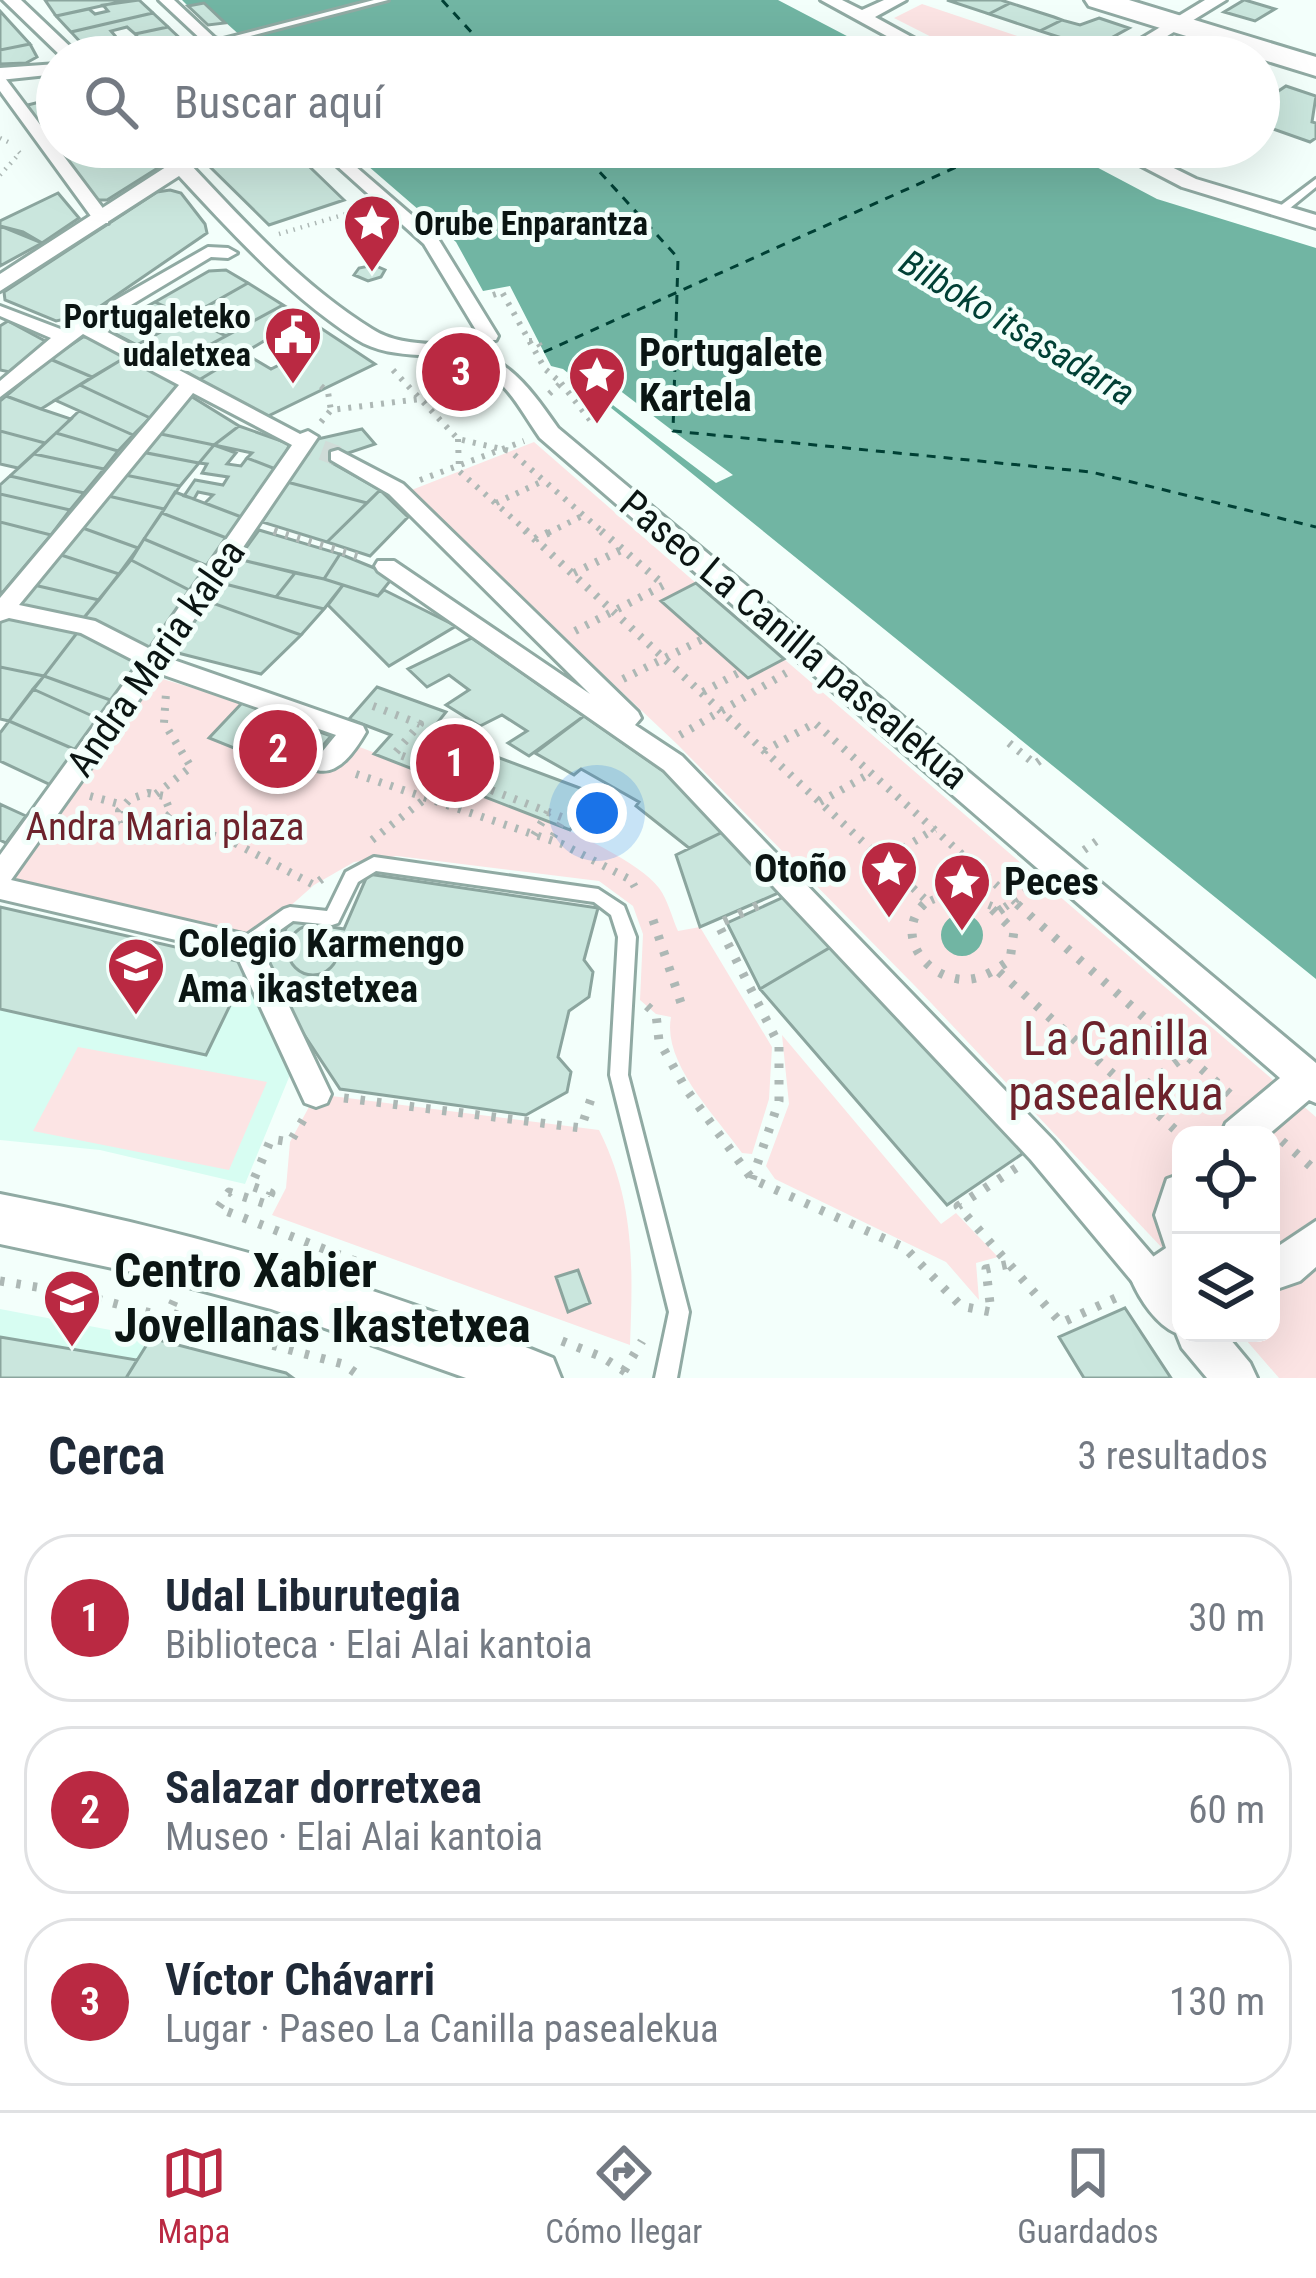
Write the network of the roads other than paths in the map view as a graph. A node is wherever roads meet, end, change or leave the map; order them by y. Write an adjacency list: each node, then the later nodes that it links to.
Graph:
1 (10, 0): 11 (street)
2 (166, 0): 12 (street)
3 (384, 0): 13 (lane)
4 (829, 0): 9 (street)
5 (898, 0): 9 (street)
6 (1099, 0): 10 (main road)
7 (1118, 0): 10 (main road)
8 (1218, 0): 10 (street)
9 (862, 17): 14 (street)
10 (1179, 22): 15 (street); 16 (main road)
11 (49, 36)
12 (205, 36)
13 (241, 36)
14 (899, 36)
15 (1155, 36)
16 (1225, 36)
17 (1280, 53): 18 (main road)
18 (1316, 64)
19 (36, 72): 20 (street)
20 (1, 77): 21 (street)
21 (36, 126)
22 (66, 168): 29 (street)
23 (178, 168): 29 (street)
24 (183, 168): 48 (street, Paseo La Canilla pasealekua)
25 (347, 168): 35 (street)
26 (1158, 168): 28 (street)
27 (1316, 182): 28 (lane)
28 (1280, 211): 30 (street)
29 (102, 219): 32 (street)
30 (1316, 222)
31 (229, 253): 34 (street)
32 (0, 284)
33 (3, 311): 36 (street)
34 (83, 326): 36 (street); 37 (street)
35 (490, 336)
36 (64, 337): 38 (street)
37 (189, 386): 41 (street); 42 (street, Andra Maria kalea)
38 (0, 391)
39 (338, 456): 43 (street)
40 (386, 566): 43 (street)
41 (3, 606): 42 (street)
42 (160, 671): 44 (street); 45 (street, Andra Maria kalea)
43 (666, 755): 54 (street)
44 (326, 763)
45 (0, 875)
46 (0, 888): 47 (street)
47 (246, 945): 49 (street); 57 (lane)
48 (1312, 1083): 50 (street)
49 (316, 1094)
50 (1252, 1126)
51 (0, 1219): 56 (street)
52 (1316, 1240): 53 (street)
53 (1280, 1269)
54 (1167, 1271)
55 (1205, 1342): 58 (street)
56 (533, 1378)
57 (666, 1378)
58 (1235, 1378)

